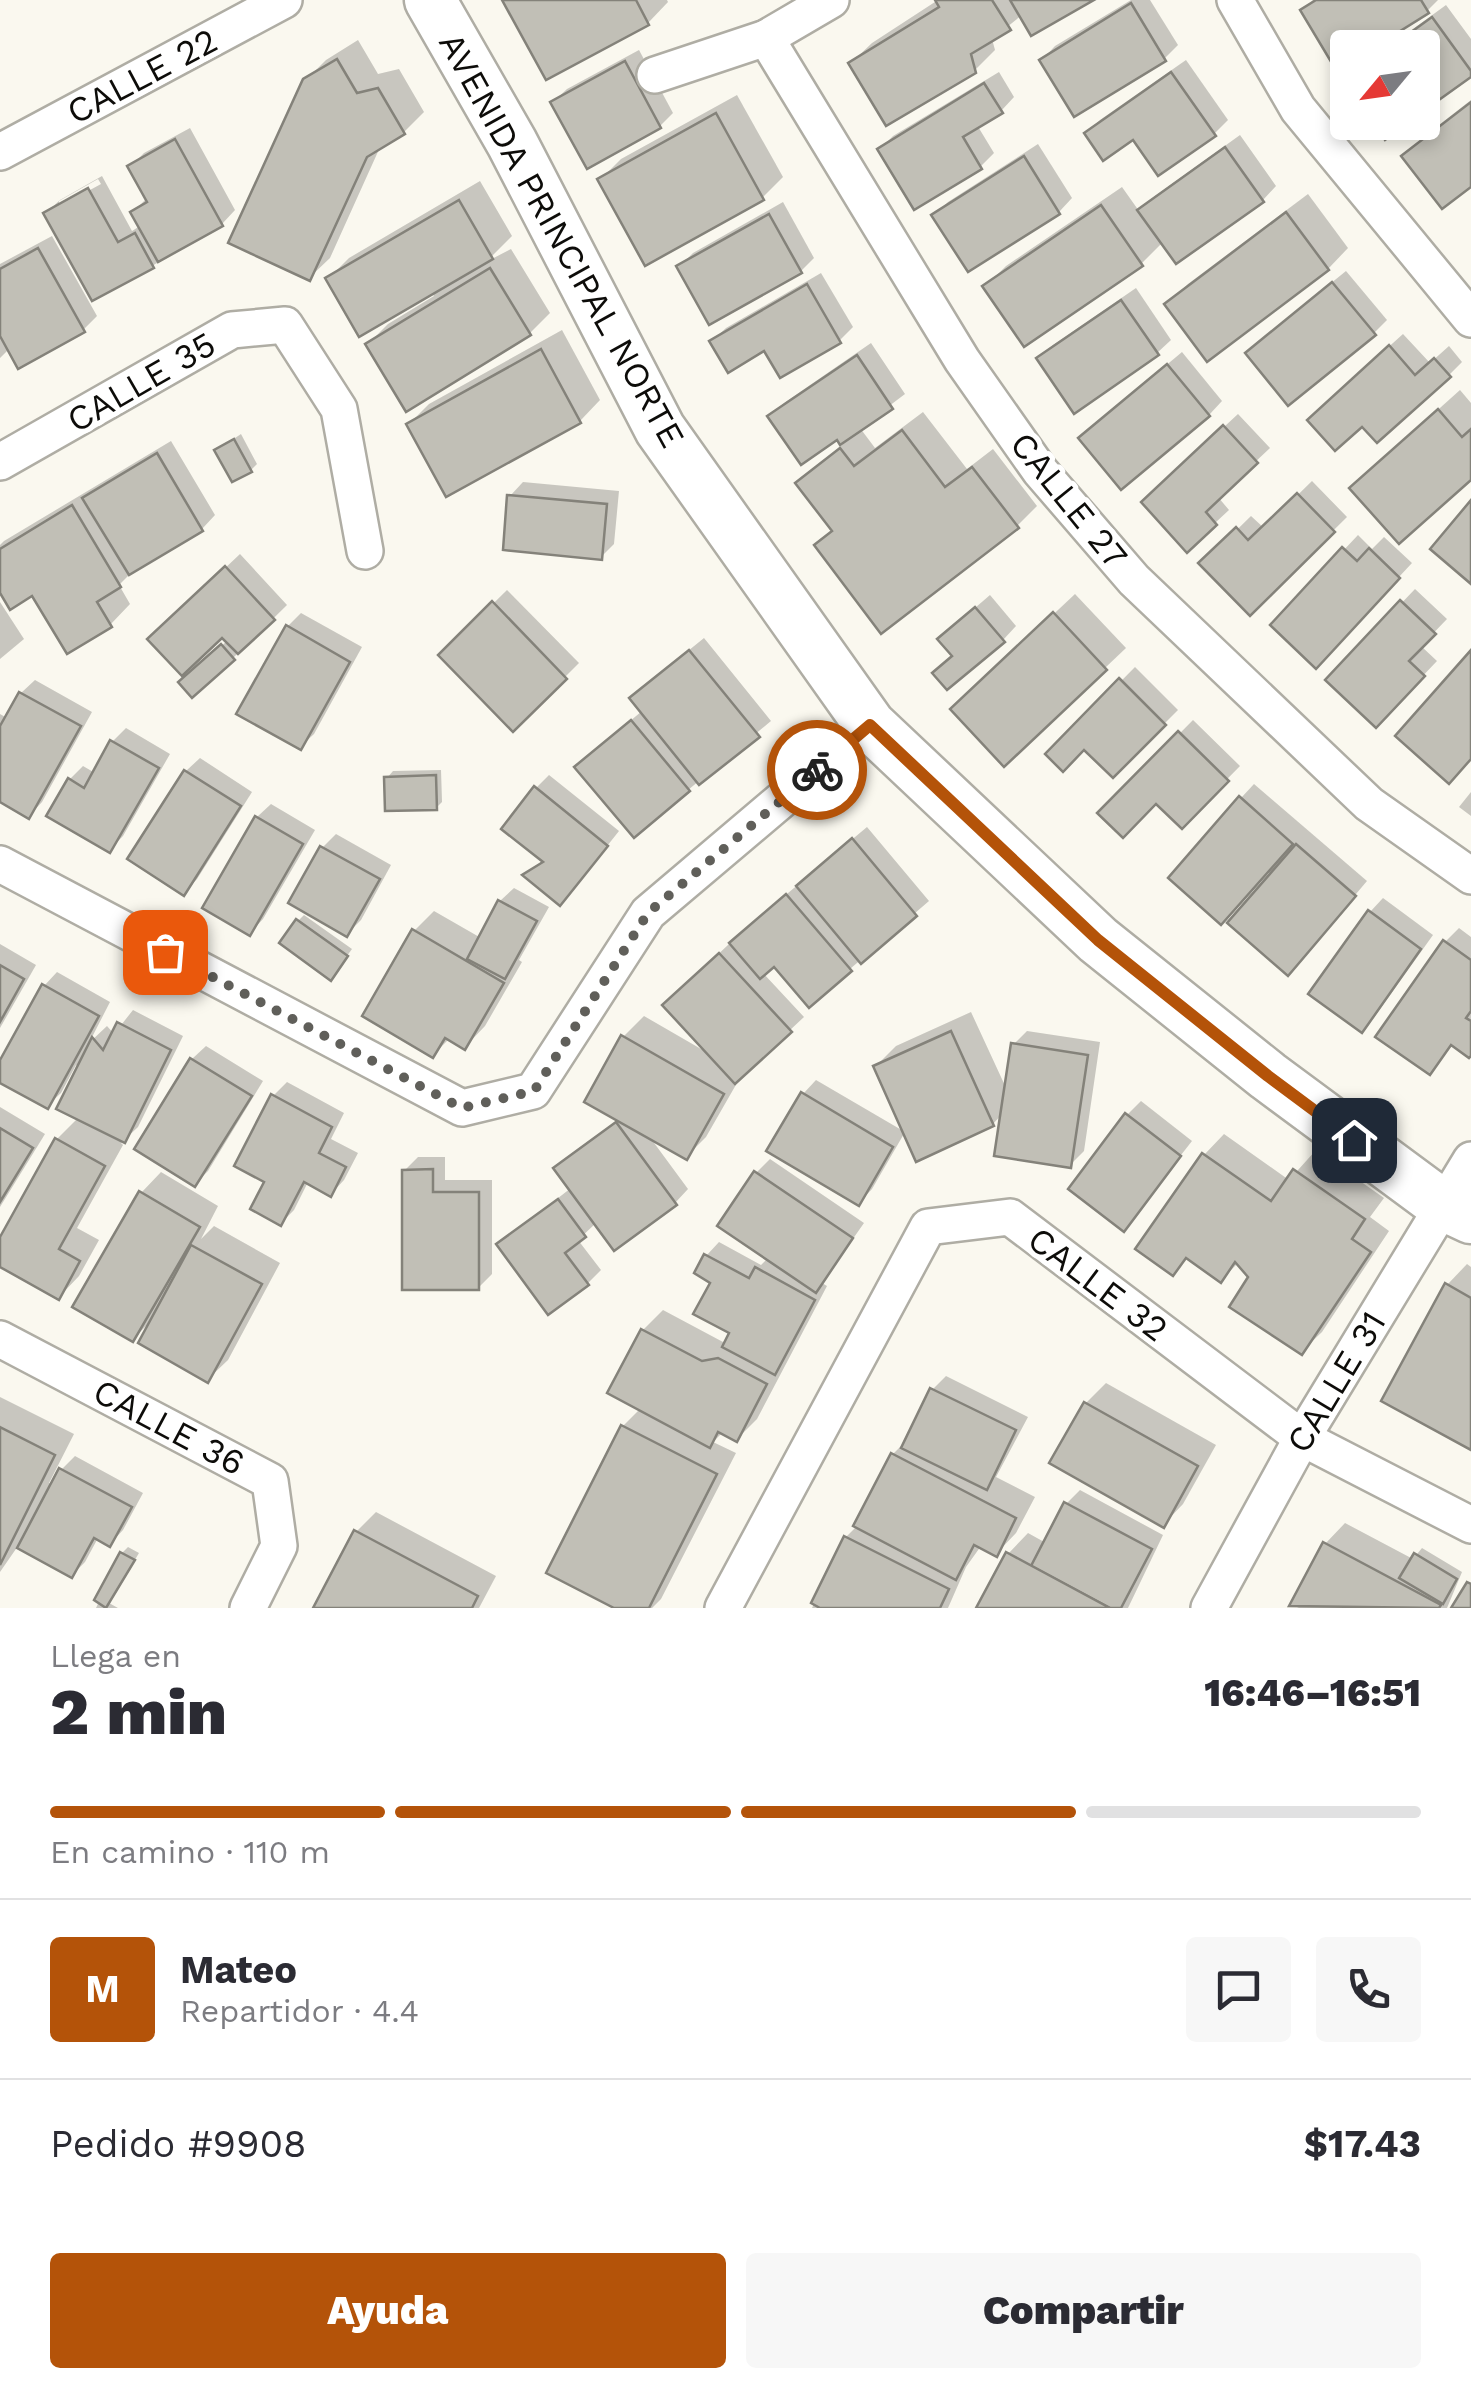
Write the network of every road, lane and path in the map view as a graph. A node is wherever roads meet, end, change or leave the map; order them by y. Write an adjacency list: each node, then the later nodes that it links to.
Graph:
1 (284, 0): 7 (street, CALLE 22)
2 (430, 0): 11 (street, AVENIDA PRINCIPAL NORTE)
3 (831, 0): 5 (street)
4 (1234, 0): 8 (street)
5 (766, 38): 6 (street); 13 (street, CALLE 27)
6 (655, 74)
7 (0, 152)
8 (1471, 319)
9 (0, 462): 10 (street, CALLE 35)
10 (366, 551)
11 (870, 725): 12 (street); 15 (street, AVENIDA PRINCIPAL NORTE)
12 (0, 864)
13 (1471, 876)
14 (1471, 1160): 15 (street, CALLE 31)
15 (1456, 1211): 17 (street, CALLE 31)
16 (0, 1339): 19 (street, CALLE 36)
17 (1302, 1438): 18 (street, CALLE 32); 20 (street, CALLE 32); 21 (street, CALLE 31)
18 (1471, 1526)
19 (248, 1608)
20 (723, 1608)
21 (1209, 1608)

